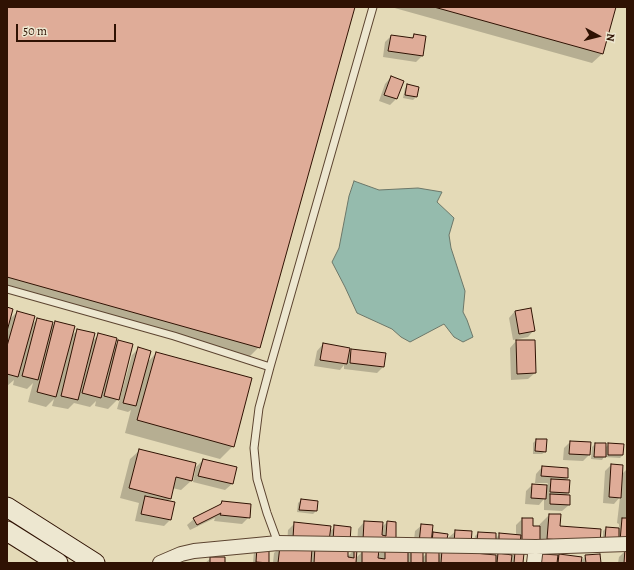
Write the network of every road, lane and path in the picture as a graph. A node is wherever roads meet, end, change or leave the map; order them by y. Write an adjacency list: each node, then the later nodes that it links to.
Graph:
1 (373, 7): 3 (lane)
2 (7, 288): 3 (lane)
3 (270, 367): 6 (lane)
4 (7, 507): 10 (main road)
5 (7, 531): 9 (main road)
6 (278, 543): 8 (street); 11 (street)
7 (627, 544): 8 (street)
8 (536, 547): 12 (street)
9 (58, 563)
10 (95, 563)
11 (160, 563)
12 (534, 563)

